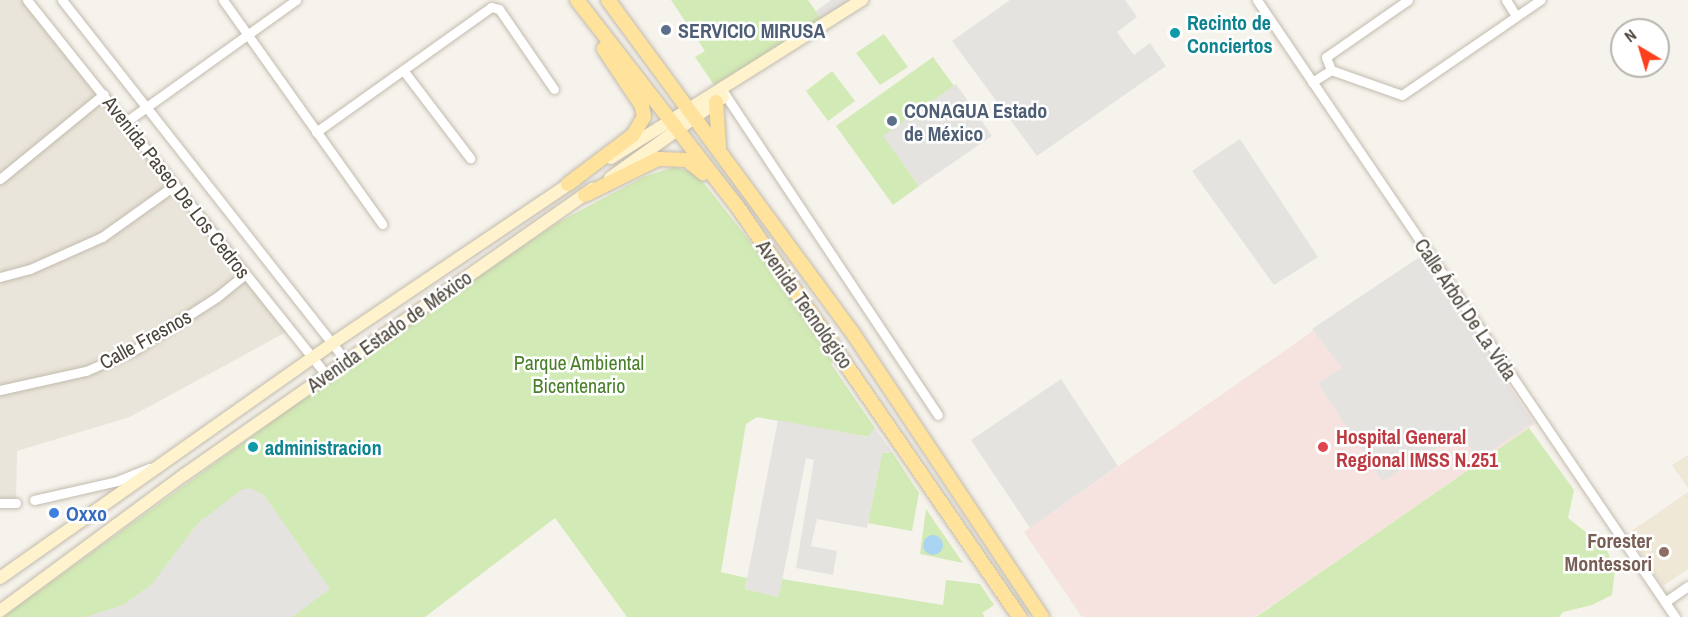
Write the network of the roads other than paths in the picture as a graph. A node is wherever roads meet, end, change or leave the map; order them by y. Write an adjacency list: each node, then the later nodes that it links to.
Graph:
1 (27, 0): 19 (street, Avenida Paseo De Los Cedros)
2 (62, 0): 21 (street, Avenida Paseo De Los Cedros)
3 (223, 0): 14 (street)
4 (296, 0): 14 (street)
5 (577, 0): 12 (main road, Avenida Tecnológico)
6 (608, 0): 22 (main road, Avenida Tecnológico)
7 (862, 0): 20 (main road, Avenida Estado de México)
8 (1257, 0): 17 (street, Calle Árbol De La Vida)
9 (1408, 0): 16 (street)
10 (1506, 0): 13 (street)
11 (1540, 0): 13 (street)
12 (585, 12): 24 (main road, Avenida Tecnológico); 30 (main road)
13 (1516, 16): 16 (street)
14 (248, 34): 21 (street); 25 (street)
15 (403, 70): 18 (street); 25 (street); 27 (street)
16 (1331, 70): 17 (street)
17 (1312, 82): 52 (street, Calle Árbol De La Vida)
18 (554, 89)
19 (104, 94): 23 (street, Avenida Paseo De Los Cedros); 28 (street)
20 (721, 95): 22 (main road, Avenida Estado de México); 26 (main road); 43 (street)
21 (146, 106): 23 (street); 36 (street, Avenida Paseo De Los Cedros)
22 (692, 113): 24 (main road, Avenida Estado de México); 26 (main road, Avenida Tecnológico)
23 (127, 121): 29 (street, Avenida Paseo De Los Cedros)
24 (675, 126): 30 (main road, Avenida Estado de México); 31 (main road, Avenida Estado de México); 32 (main road, Avenida Tecnológico)
25 (316, 132): 33 (street)
26 (719, 147): 55 (main road, Avenida Tecnológico)
27 (470, 158)
28 (0, 179)
29 (175, 184): 34 (street, Avenida Paseo De Los Cedros); 35 (street)
30 (568, 184): 36 (main road, Avenida Estado de México)
31 (585, 195): 32 (main road); 38 (main road, Avenida Estado de México)
32 (736, 206): 54 (main road, Avenida Tecnológico)
33 (382, 224)
34 (245, 274): 37 (street, Avenida Paseo De Los Cedros); 40 (street, Calle Fresnos)
35 (0, 277)
36 (333, 343): 37 (main road, Avenida Estado de México); 38 (street, Avenida Paseo De Los Cedros)
37 (313, 357): 39 (street, Avenida Paseo De Los Cedros); 41 (main road, Avenida Estado de México)
38 (345, 360): 39 (main road, Avenida Estado de México)
39 (326, 375): 44 (main road, Avenida Estado de México)
40 (0, 390)
41 (254, 399): 42 (main road, Avenida Estado de México); 44 (main road)
42 (234, 413): 45 (main road); 46 (main road, Avenida Estado de México)
43 (938, 415)
44 (263, 420): 45 (main road, Avenida Estado de México)
45 (243, 434): 53 (main road, Avenida Estado de México)
46 (161, 464): 47 (street); 50 (main road, Avenida Estado de México)
47 (34, 500)
48 (0, 503): 49 (street)
49 (16, 503)
50 (0, 578)
51 (1688, 586): 52 (street)
52 (1665, 602): 56 (street, Calle Árbol De La Vida)
53 (0, 611)
54 (1020, 617)
55 (1042, 617)
56 (1675, 617)

